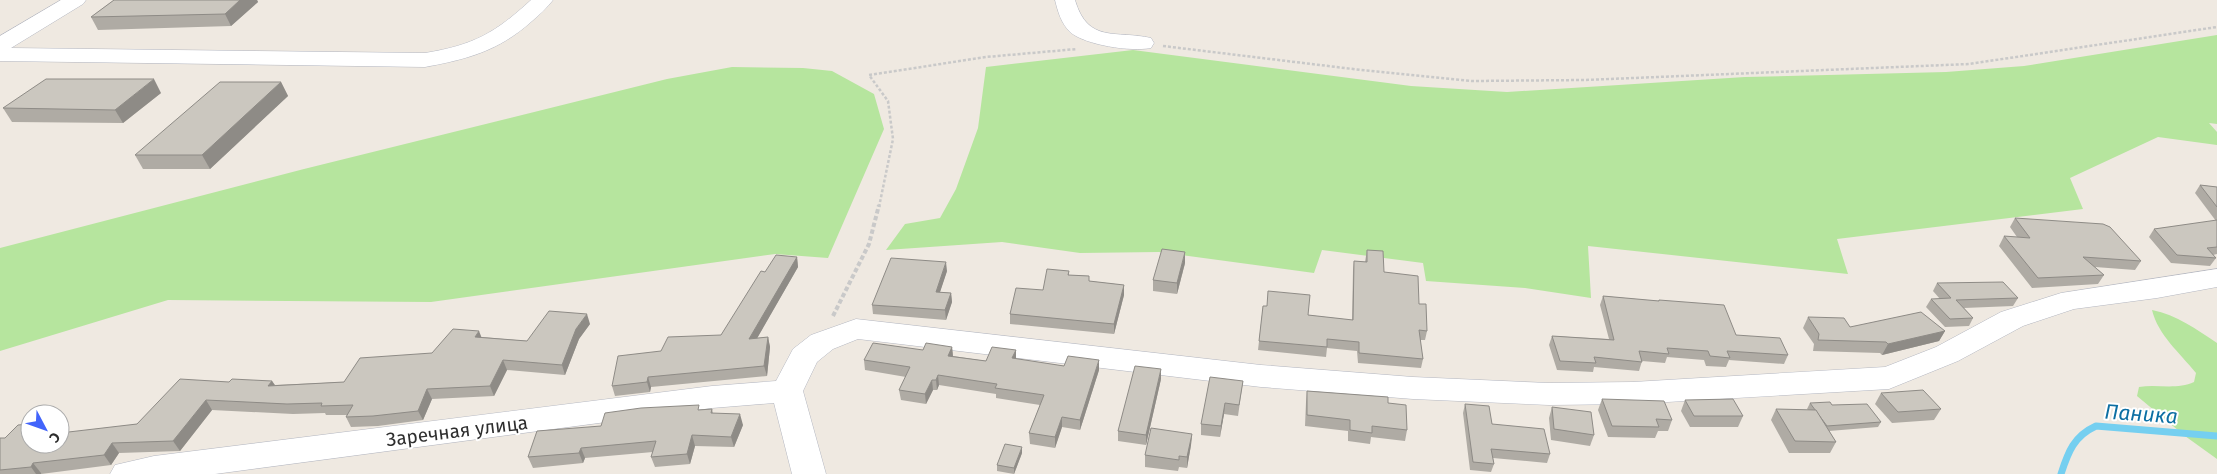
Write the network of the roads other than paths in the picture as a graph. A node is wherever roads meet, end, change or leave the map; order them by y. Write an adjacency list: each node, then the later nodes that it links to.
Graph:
1 (76, 0): 5 (street)
2 (543, 0): 6 (street)
3 (1065, 0): 4 (street)
4 (1143, 43)
5 (0, 45)
6 (0, 54)
7 (2217, 278): 8 (street)
8 (787, 390): 9 (street, Заречная улица); 10 (street)
9 (127, 474)
10 (809, 474)

